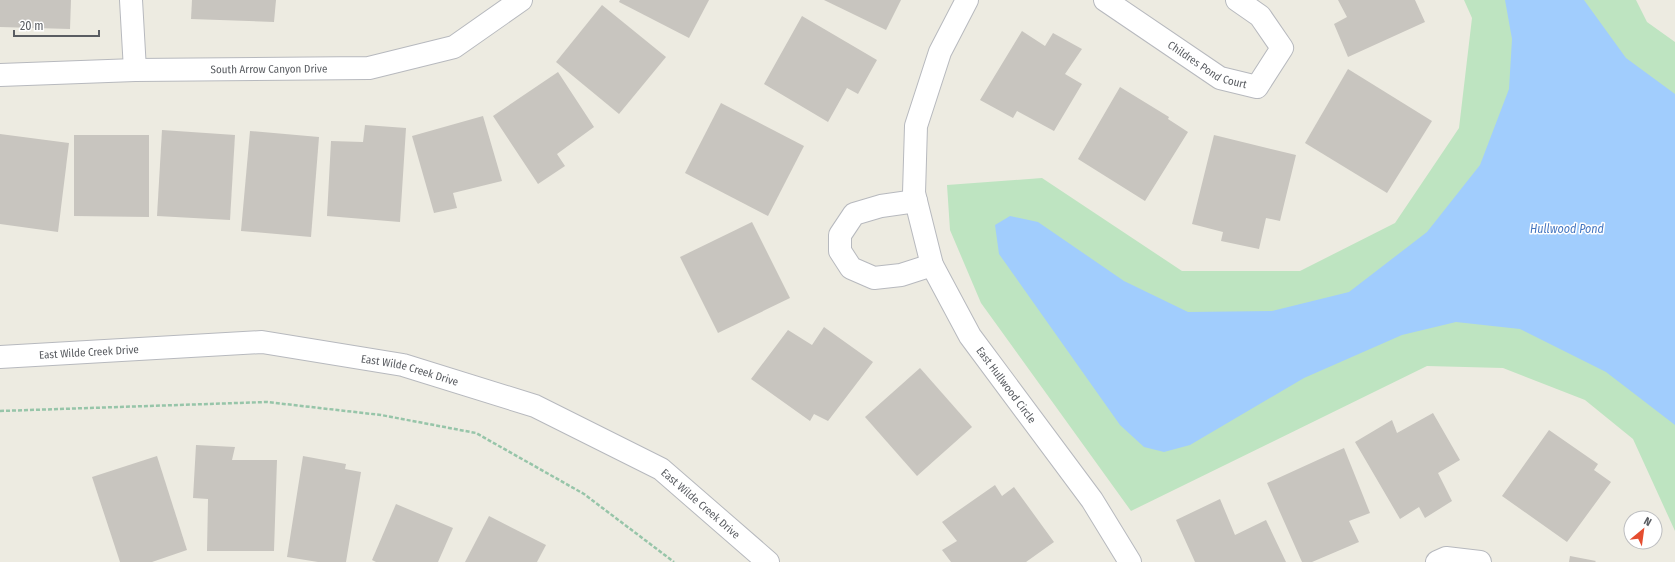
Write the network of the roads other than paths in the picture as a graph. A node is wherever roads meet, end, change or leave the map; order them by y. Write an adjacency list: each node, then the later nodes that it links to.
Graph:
1 (131, 0): 6 (street)
2 (521, 0): 6 (street, South Arrow Canyon Drive)
3 (967, 0): 8 (street, East Hullwood Circle)
4 (1105, 0): 5 (street, Childres Pond Court)
5 (1236, 0)
6 (135, 70): 7 (street, South Arrow Canyon Drive)
7 (0, 75)
8 (915, 197): 9 (street, East Hullwood Circle); 9 (street)
9 (932, 265): 12 (street, East Hullwood Circle)
10 (0, 357): 11 (street, East Wilde Creek Drive)
11 (768, 562)
12 (1130, 562)
13 (1437, 562): 14 (street)
14 (1480, 562)

